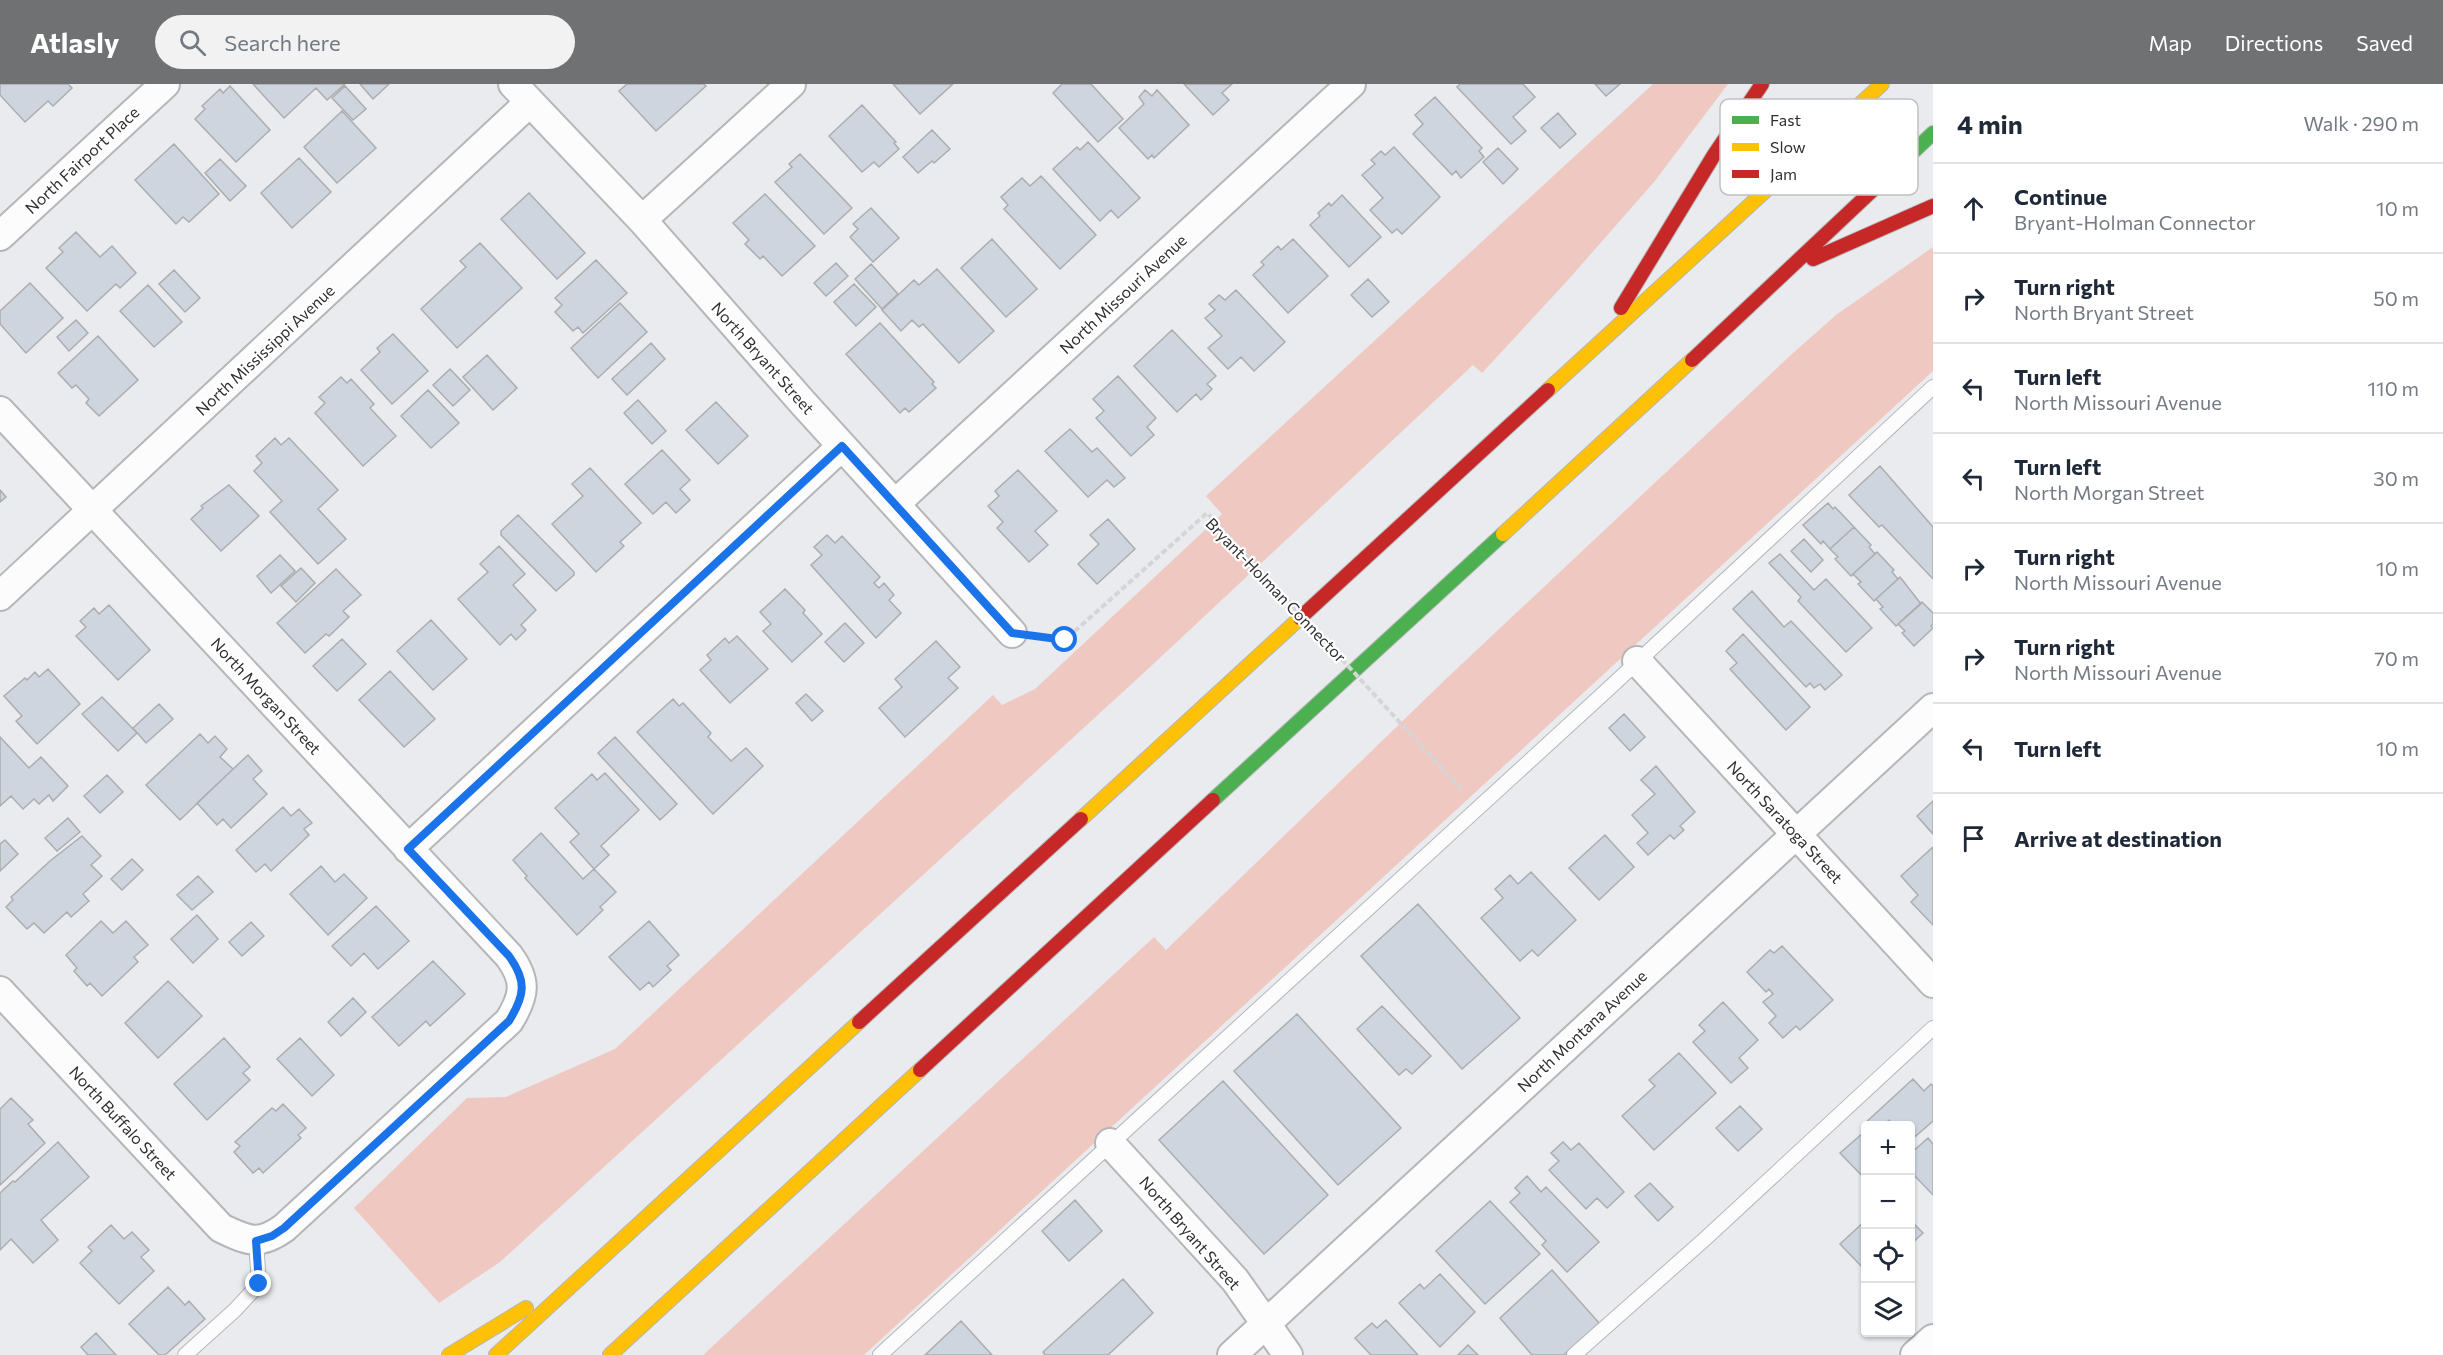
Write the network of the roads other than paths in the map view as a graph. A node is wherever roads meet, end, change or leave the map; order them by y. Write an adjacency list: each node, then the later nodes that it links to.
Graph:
1 (165, 84): 16 (street, North Fairport Place)
2 (790, 84): 15 (street)
3 (1351, 84): 22 (street, North Missouri Avenue)
4 (1762, 84): 7 (highway)
5 (1882, 84): 8 (highway)
6 (521, 93): 15 (street, North Bryant Street); 23 (street, North Mississippi Avenue)
7 (1752, 99)
8 (1866, 99)
9 (1933, 133): 11 (highway)
10 (1720, 146): 18 (highway)
11 (1918, 147)
12 (1760, 195): 18 (highway)
13 (1868, 195): 17 (highway)
14 (1933, 206): 17 (highway)
15 (642, 220): 21 (street, North Bryant Street)
16 (0, 236)
17 (1792, 268): 41 (highway)
18 (1601, 340): 35 (highway)
19 (1933, 387): 26 (lane)
20 (0, 411): 23 (street, North Morgan Street)
21 (842, 446): 22 (street, North Bryant Street); 29 (street)
22 (895, 504): 25 (street, North Bryant Street)
23 (93, 510): 24 (street, North Mississippi Avenue); 29 (street, North Morgan Street)
24 (0, 596)
25 (1012, 633)
26 (1637, 661): 28 (street, North Saratoga Street); 33 (lane)
27 (1933, 708): 28 (street, North Montana Avenue)
28 (1796, 834): 30 (street, North Saratoga Street); 36 (street, North Montana Avenue)
29 (408, 849): 34 (street, North Morgan Street)
30 (1933, 983)
31 (0, 991): 34 (street, North Buffalo Street)
32 (1933, 1028): 45 (lane)
33 (1110, 1143): 36 (street, North Bryant Street); 42 (lane)
34 (256, 1241): 38 (lane)
35 (592, 1268): 39 (highway); 40 (highway)
36 (1265, 1325): 43 (street, North Montana Avenue); 44 (street, North Bryant Street)
37 (1933, 1339): 46 (street)
38 (185, 1355)
39 (449, 1355)
40 (496, 1355)
41 (610, 1355)
42 (880, 1355)
43 (1232, 1355)
44 (1288, 1355)
45 (1574, 1355)
46 (1915, 1355)

